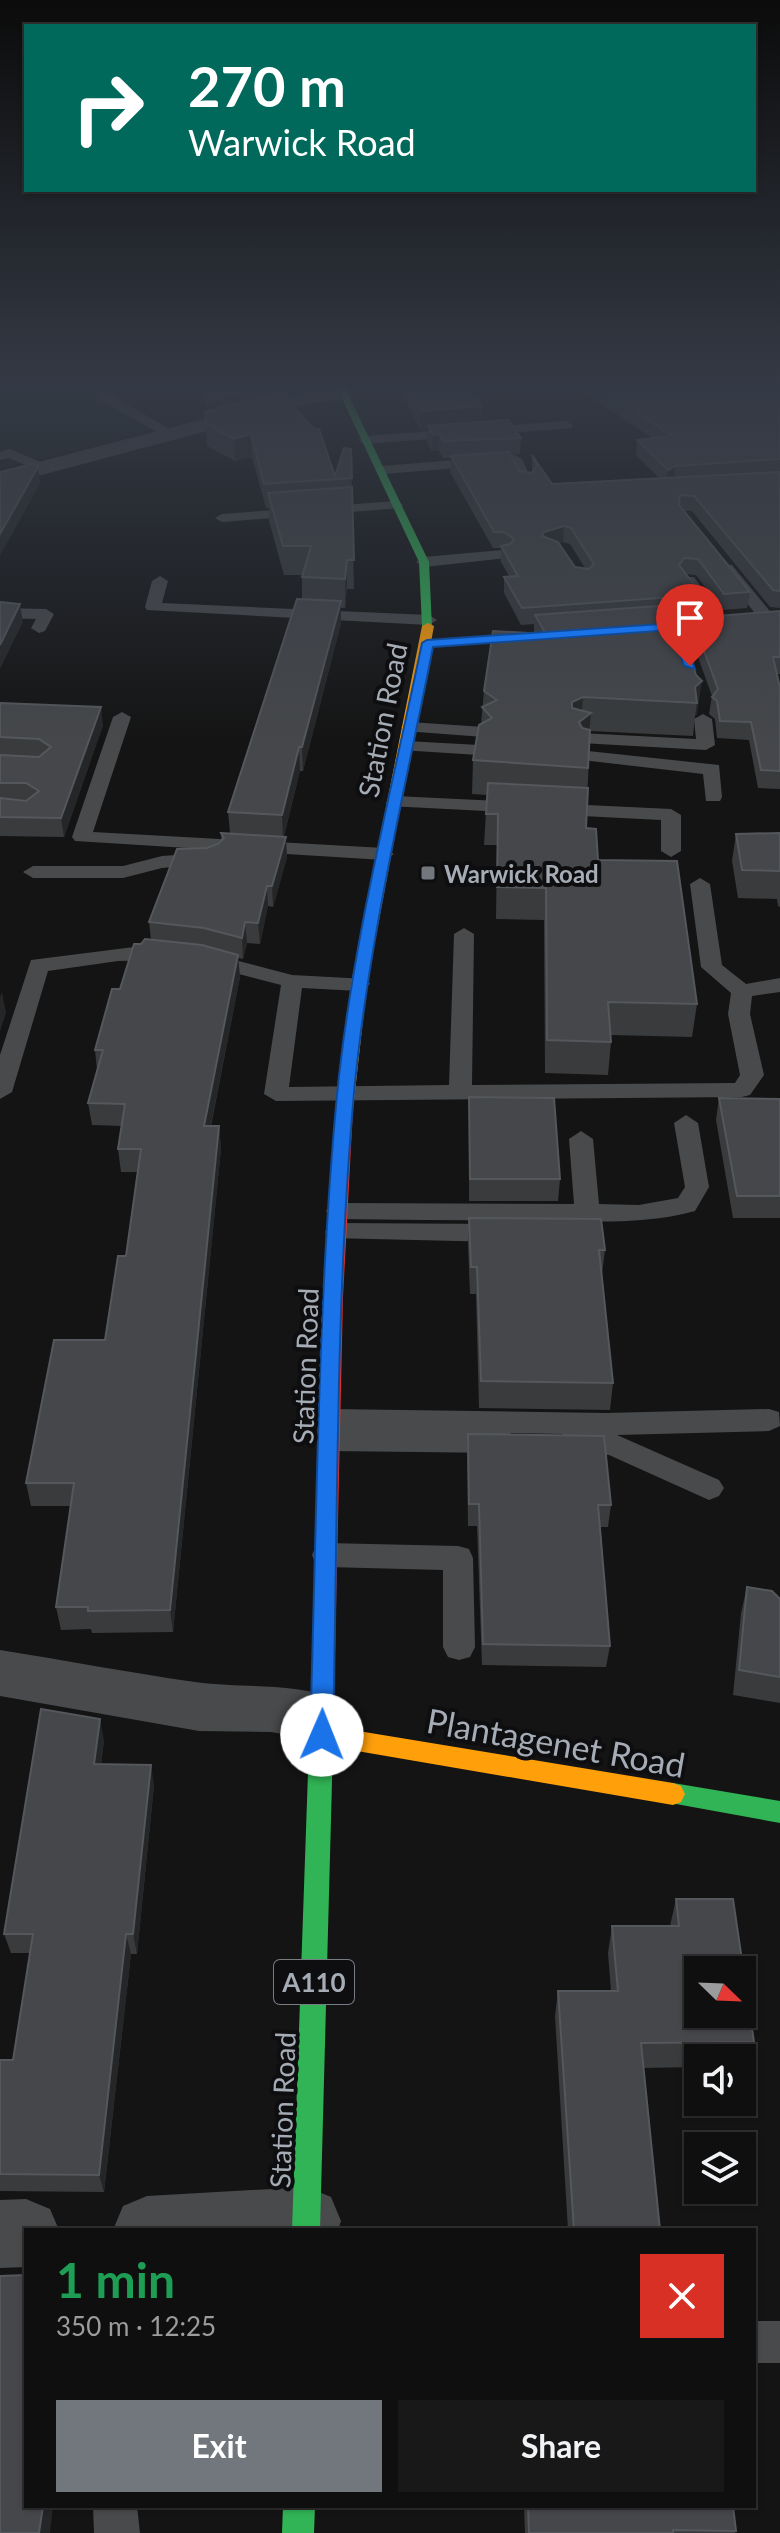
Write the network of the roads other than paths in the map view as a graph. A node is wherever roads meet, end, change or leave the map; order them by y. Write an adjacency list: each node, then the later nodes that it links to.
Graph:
1 (380, 506): 3 (lane)
2 (397, 506): 6 (main road, Station Road / A110)
3 (222, 518)
4 (712, 550): 10 (lane)
5 (502, 555): 6 (lane)
6 (424, 562): 11 (main road, Station Road / A110)
7 (688, 580): 12 (lane)
8 (160, 581): 11 (lane)
9 (0, 613): 14 (lane)
10 (774, 618): 12 (main road)
11 (429, 620): 17 (main road, Station Road / A110)
12 (719, 622): 13 (main road)
13 (676, 626): 15 (main road); 18 (lane)
14 (39, 628)
15 (600, 632)
16 (569, 634): 17 (main road)
17 (427, 643): 21 (main road, Station Road / A110)
18 (683, 647)
19 (122, 717): 27 (lane)
20 (703, 719): 23 (lane)
21 (408, 736): 22 (lane); 24 (main road, Station Road / A110)
22 (482, 741)
23 (713, 797)
24 (395, 802): 25 (lane); 27 (main road, Station Road / A110)
25 (671, 851)
26 (212, 858): 29 (lane)
27 (383, 860): 28 (lane); 33 (main road, Station Road / A110)
28 (286, 862)
29 (33, 872)
30 (700, 884): 35 (lane)
31 (464, 934): 37 (lane)
32 (292, 981): 33 (lane); 36 (lane); 38 (lane)
33 (359, 984): 38 (main road, Station Road / A110)
34 (780, 985): 35 (lane)
35 (742, 991): 37 (lane)
36 (0, 1092)
37 (460, 1094): 38 (lane)
38 (346, 1095): 41 (main road, Station Road / A110)
39 (686, 1123): 42 (lane)
40 (581, 1139): 42 (lane)
41 (339, 1221): 42 (lane); 44 (main road, Station Road / A110)
42 (594, 1223)
43 (769, 1420): 44 (lane)
44 (331, 1430): 45 (lane); 46 (main road, Station Road / A110)
45 (709, 1488)
46 (327, 1555): 47 (lane); 49 (main road, Station Road / A110)
47 (459, 1647)
48 (0, 1673): 49 (street)
49 (322, 1726): 50 (main road, Plantagenet Road); 51 (main road, Station Road / A110)
50 (780, 1812)
51 (306, 2226): 52 (street)
52 (226, 2228)
53 (24, 2233): 54 (street)
54 (0, 2234)
55 (756, 2342): 56 (lane)
56 (780, 2342)
57 (115, 2508): 59 (lane)
58 (299, 2508): 60 (main road)
59 (117, 2533)
60 (298, 2533)

